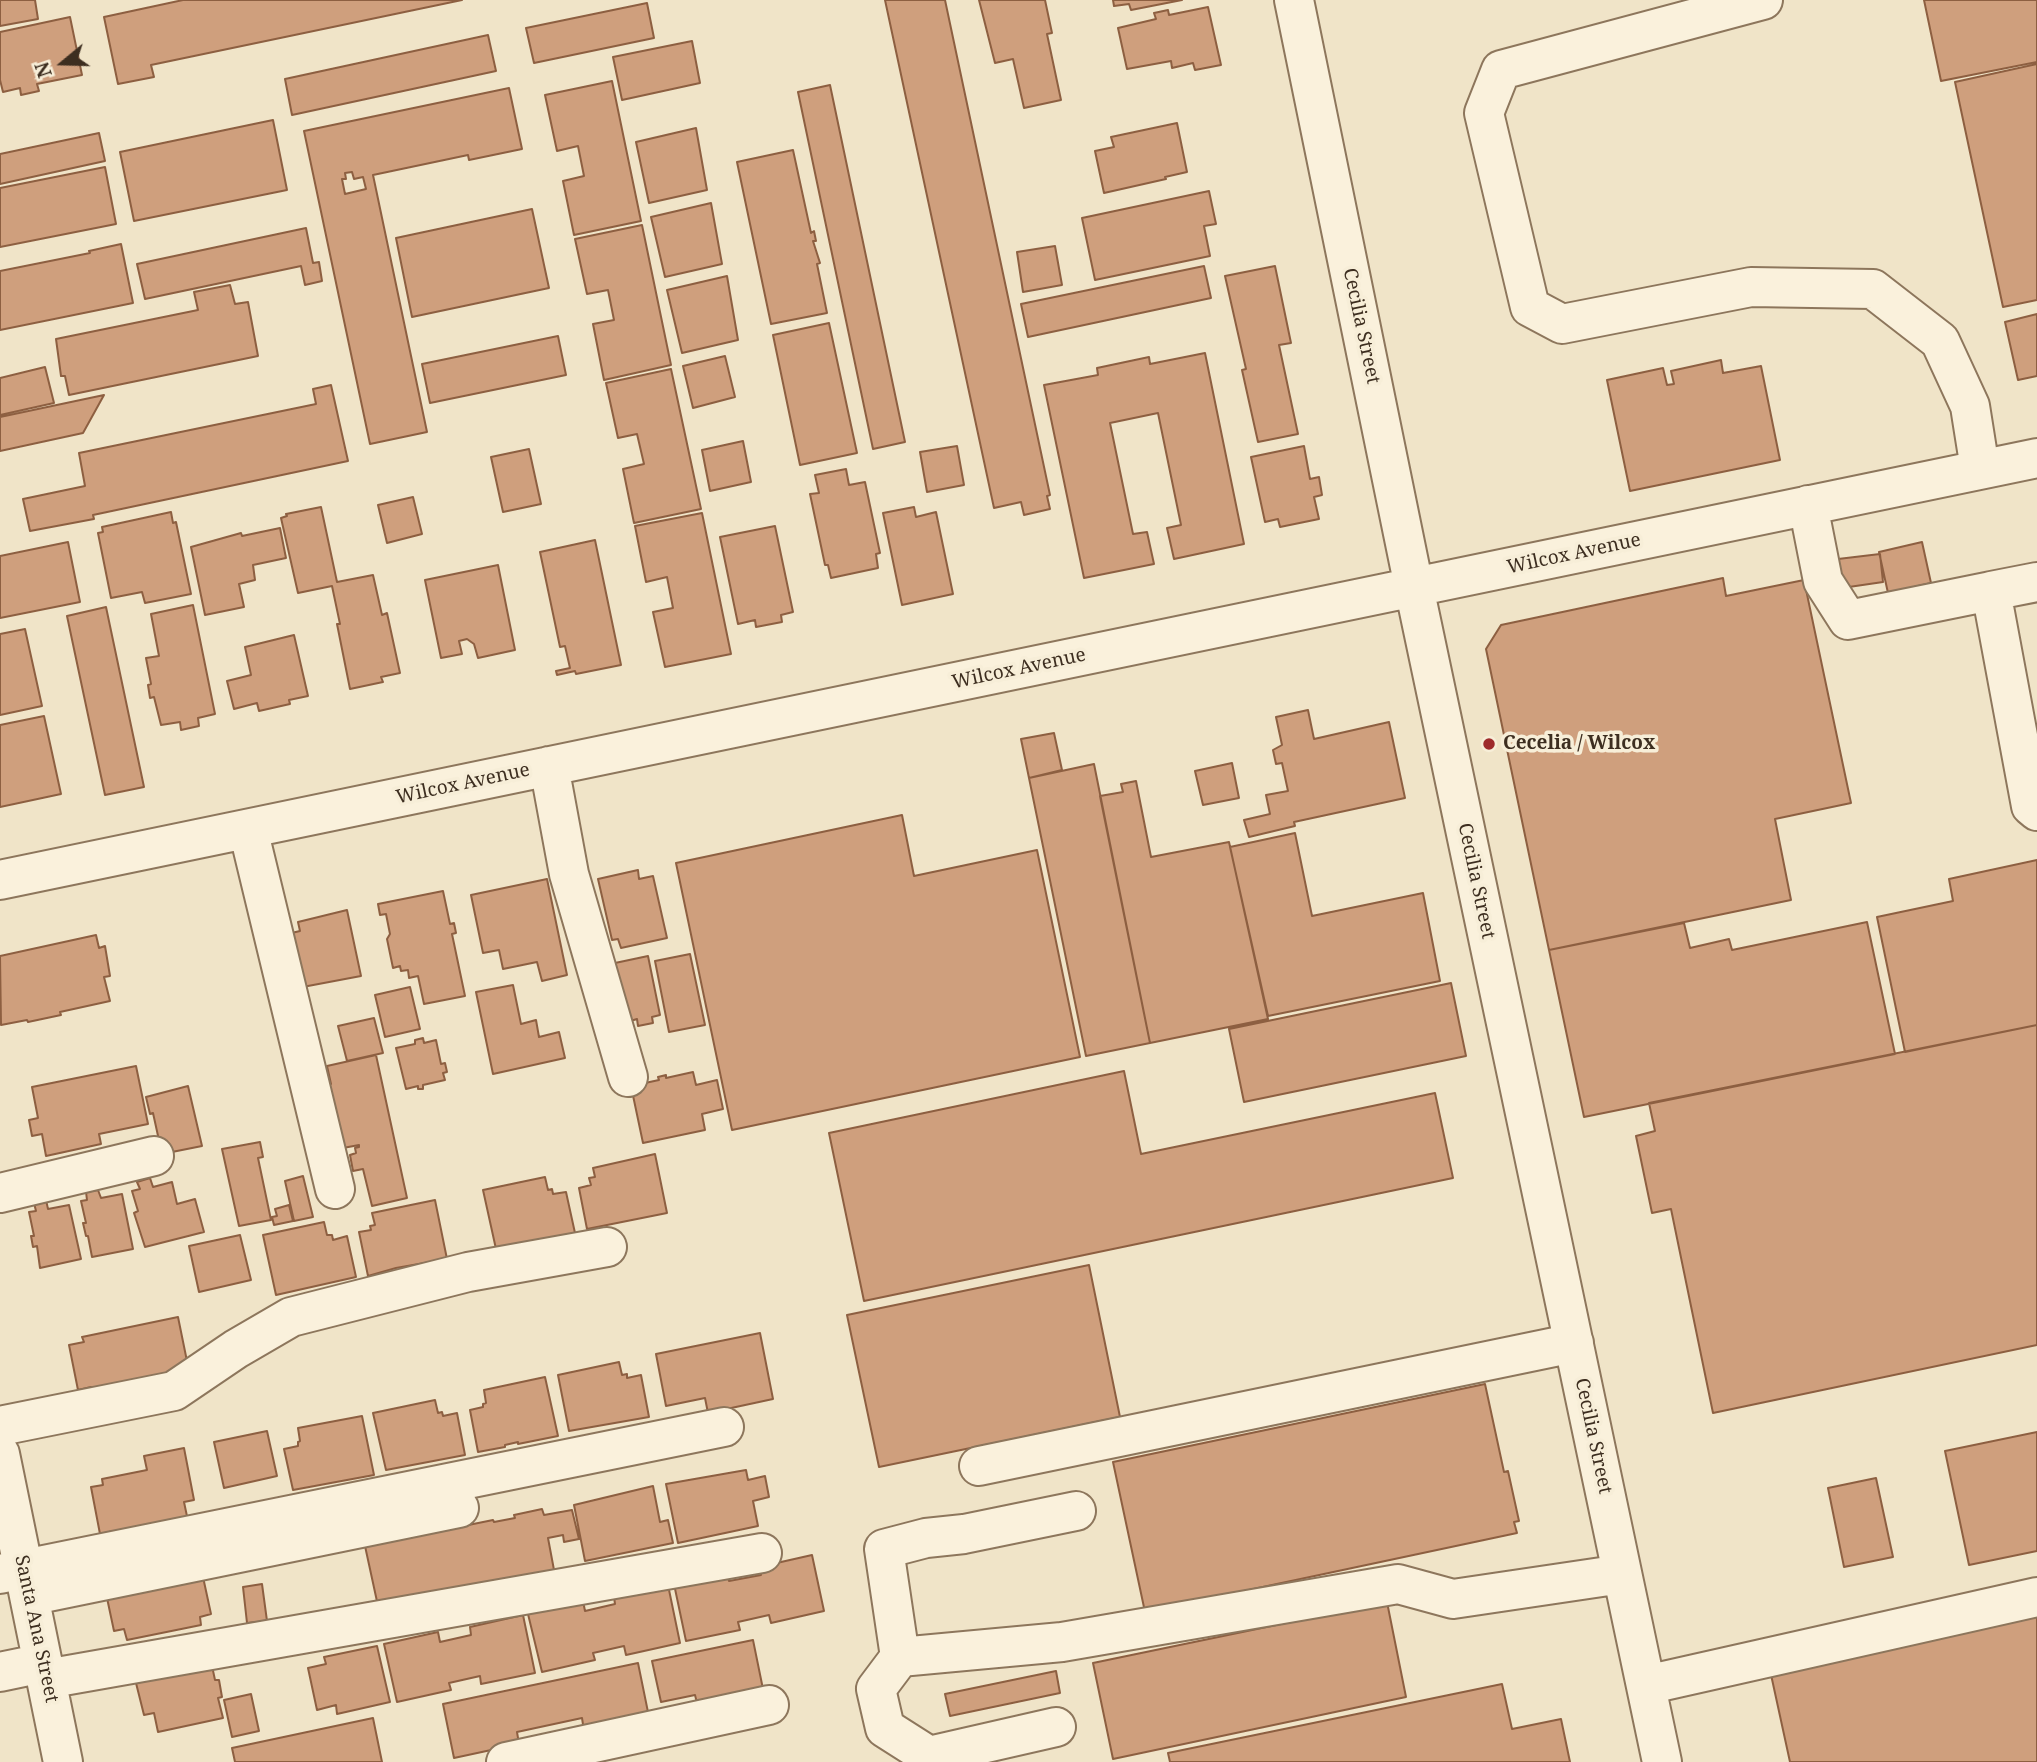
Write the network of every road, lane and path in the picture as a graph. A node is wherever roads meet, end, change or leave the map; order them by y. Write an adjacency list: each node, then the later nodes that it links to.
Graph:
1 (1294, 0): 7 (street, Cecilia Street)
2 (1762, 0): 4 (street)
3 (2037, 457): 4 (street, Wilcox Avenue)
4 (1980, 469): 5 (street, Wilcox Avenue)
5 (1808, 505): 7 (street, Wilcox Avenue); 8 (street)
6 (2037, 582): 8 (street)
7 (1414, 587): 9 (street, Wilcox Avenue); 18 (street, Cecilia Street)
8 (1991, 591): 10 (street)
9 (549, 766): 11 (street, Wilcox Avenue); 13 (street)
10 (2037, 811)
11 (248, 829): 12 (street, Wilcox Avenue); 15 (street)
12 (0, 880)
13 (628, 1077)
14 (154, 1156): 16 (street)
15 (335, 1189)
16 (0, 1193)
17 (607, 1247): 19 (street)
18 (1574, 1343): 22 (street); 26 (street, Cecilia Street)
19 (0, 1426)
20 (724, 1427): 27 (street)
21 (0, 1454): 27 (street, Santa Ana Street)
22 (979, 1466)
23 (623, 1475): 27 (street)
24 (1076, 1511): 29 (street)
25 (762, 1553): 30 (street)
26 (1622, 1574): 29 (street); 32 (street, Cecilia Street)
27 (18, 1579): 30 (street, Santa Ana Street)
28 (2037, 1597): 32 (street)
29 (900, 1657): 34 (street)
30 (45, 1671): 31 (street); 35 (street, Santa Ana Street)
31 (0, 1672)
32 (1646, 1685): 37 (street, Cecilia Street)
33 (769, 1705): 36 (street)
34 (1056, 1727)
35 (64, 1762)
36 (506, 1762)
37 (1662, 1762)

